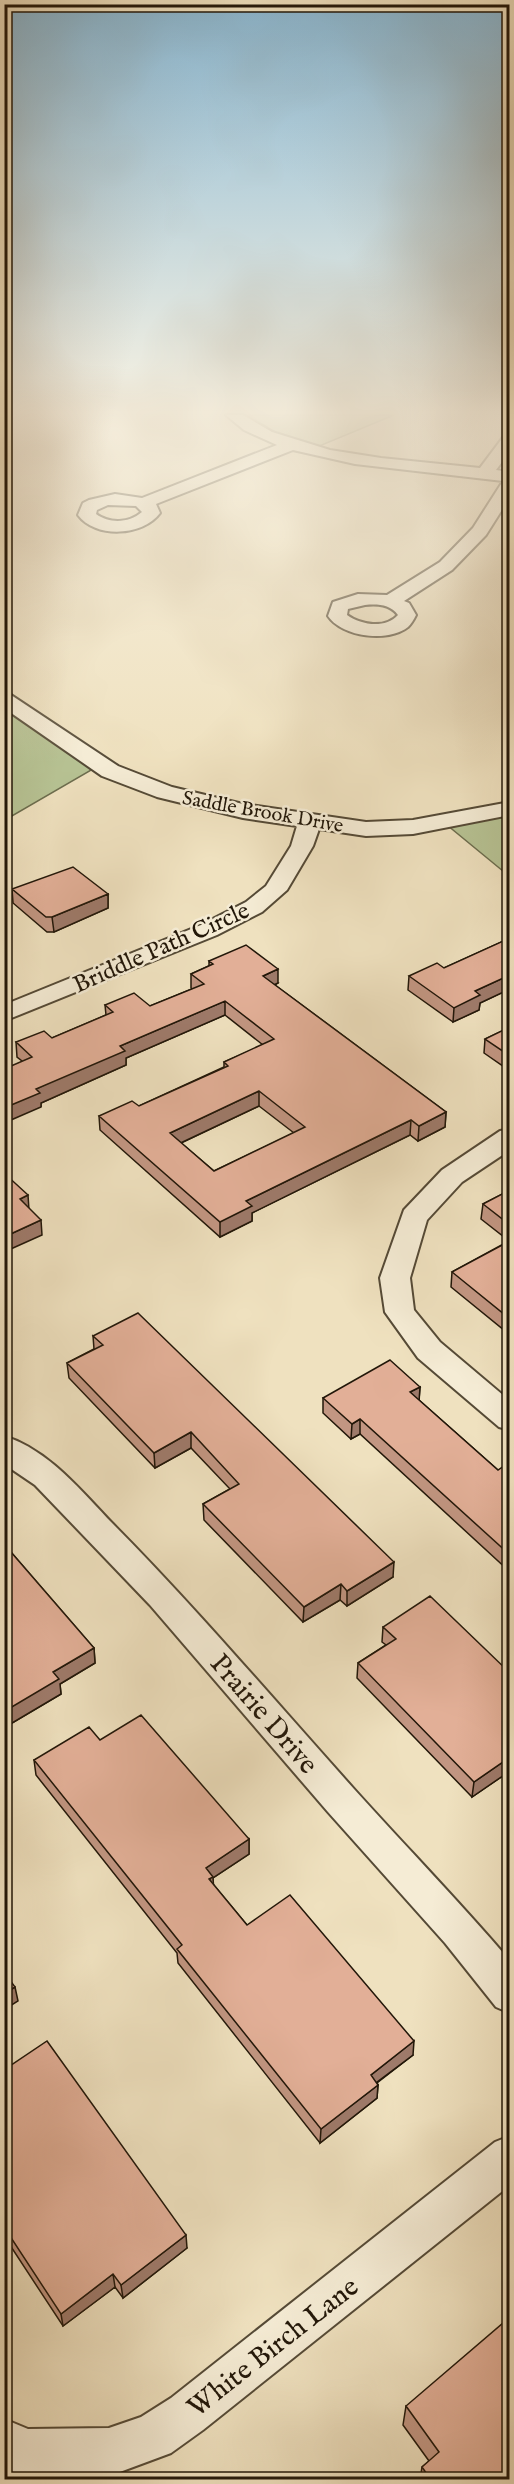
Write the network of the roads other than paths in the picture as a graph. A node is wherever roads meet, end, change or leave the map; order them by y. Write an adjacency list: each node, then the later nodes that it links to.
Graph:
1 (480, 531): 2 (street)
2 (390, 601)
3 (4, 699): 5 (street, Saddle Brook Drive)
4 (510, 808): 5 (street, Saddle Brook Drive)
5 (310, 821): 6 (street, Briddle Path Circle)
6 (4, 1014)
7 (510, 1137): 8 (street)
8 (510, 1419)
9 (4, 1448): 10 (street, Prairie Drive)
10 (510, 1994)
11 (510, 2157): 12 (street, White Birch Lane)
12 (4, 2442)

